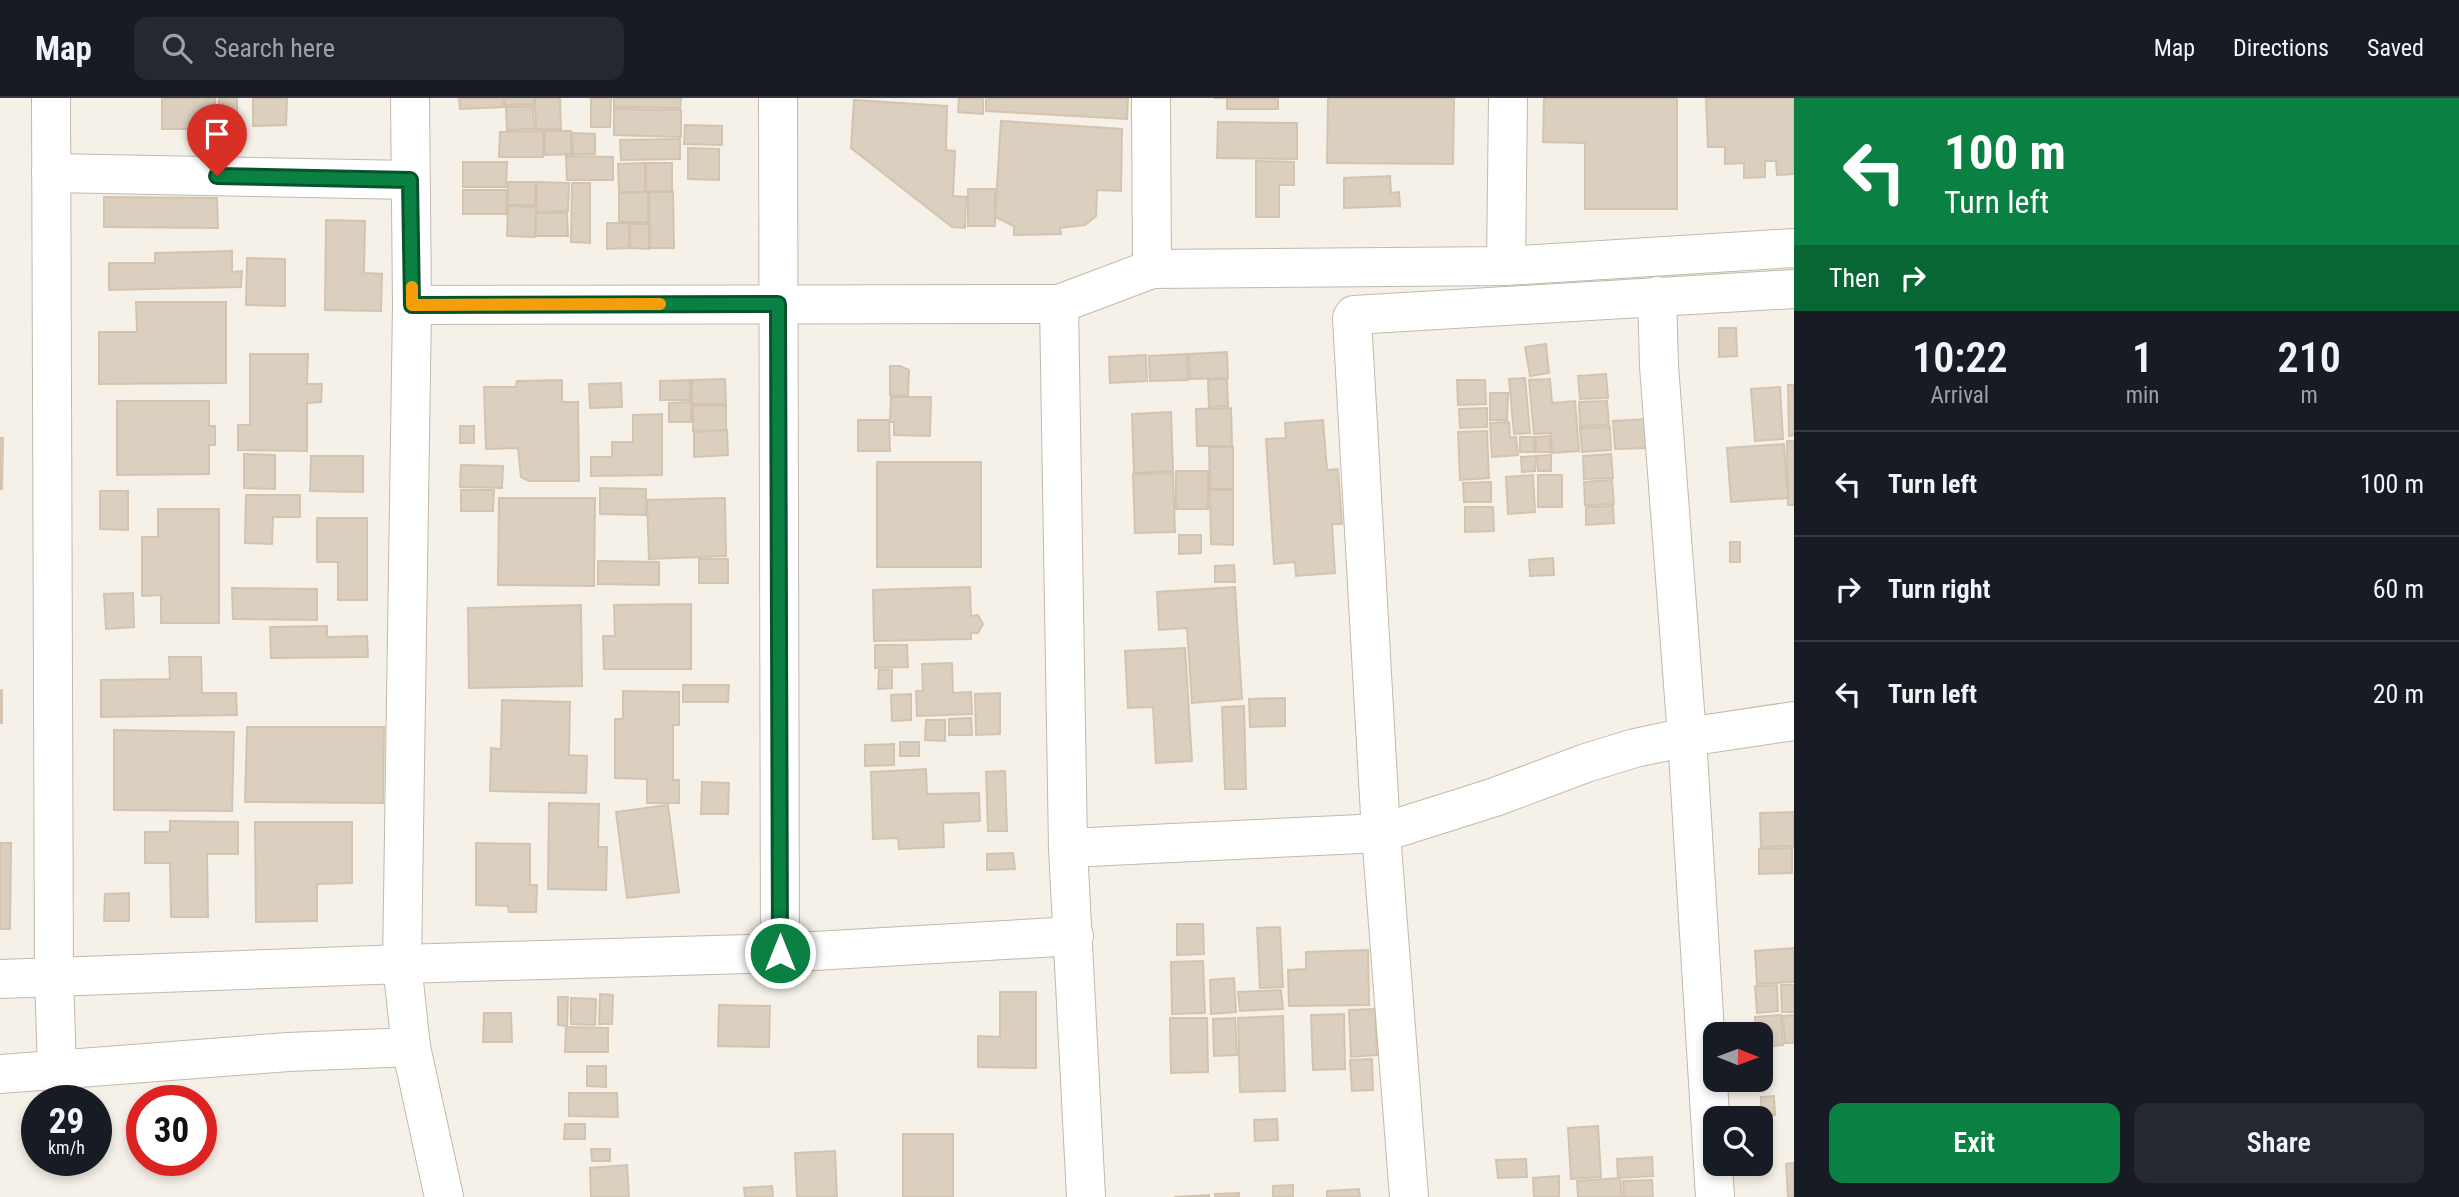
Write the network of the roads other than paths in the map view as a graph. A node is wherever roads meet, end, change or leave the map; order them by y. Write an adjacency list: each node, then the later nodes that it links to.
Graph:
1 (51, 98): 6 (street)
2 (410, 98): 7 (street)
3 (778, 98): 13 (street)
4 (1151, 98): 10 (street)
5 (1508, 98): 9 (street)
6 (51, 173): 7 (street); 23 (street)
7 (410, 180): 15 (street)
8 (1794, 248): 9 (street)
9 (1506, 266): 10 (street)
10 (1152, 269): 14 (street)
11 (1794, 289): 12 (street)
12 (1657, 296): 17 (street); 18 (street)
13 (778, 304): 14 (street); 15 (street); 21 (street)
14 (1059, 304): 19 (street)
15 (412, 305): 22 (street)
16 (1794, 721): 17 (street)
17 (1687, 737): 18 (street); 31 (street)
18 (1381, 833): 19 (street); 30 (street)
19 (1068, 848): 20 (street)
20 (1074, 936): 21 (street); 29 (street)
21 (780, 953): 22 (street)
22 (402, 964): 23 (street); 25 (street)
23 (54, 976): 24 (street); 26 (street)
24 (0, 979)
25 (411, 1048): 26 (street); 28 (street)
26 (57, 1069): 27 (street)
27 (0, 1074)
28 (444, 1197)
29 (1086, 1197)
30 (1409, 1197)
31 (1716, 1197)

